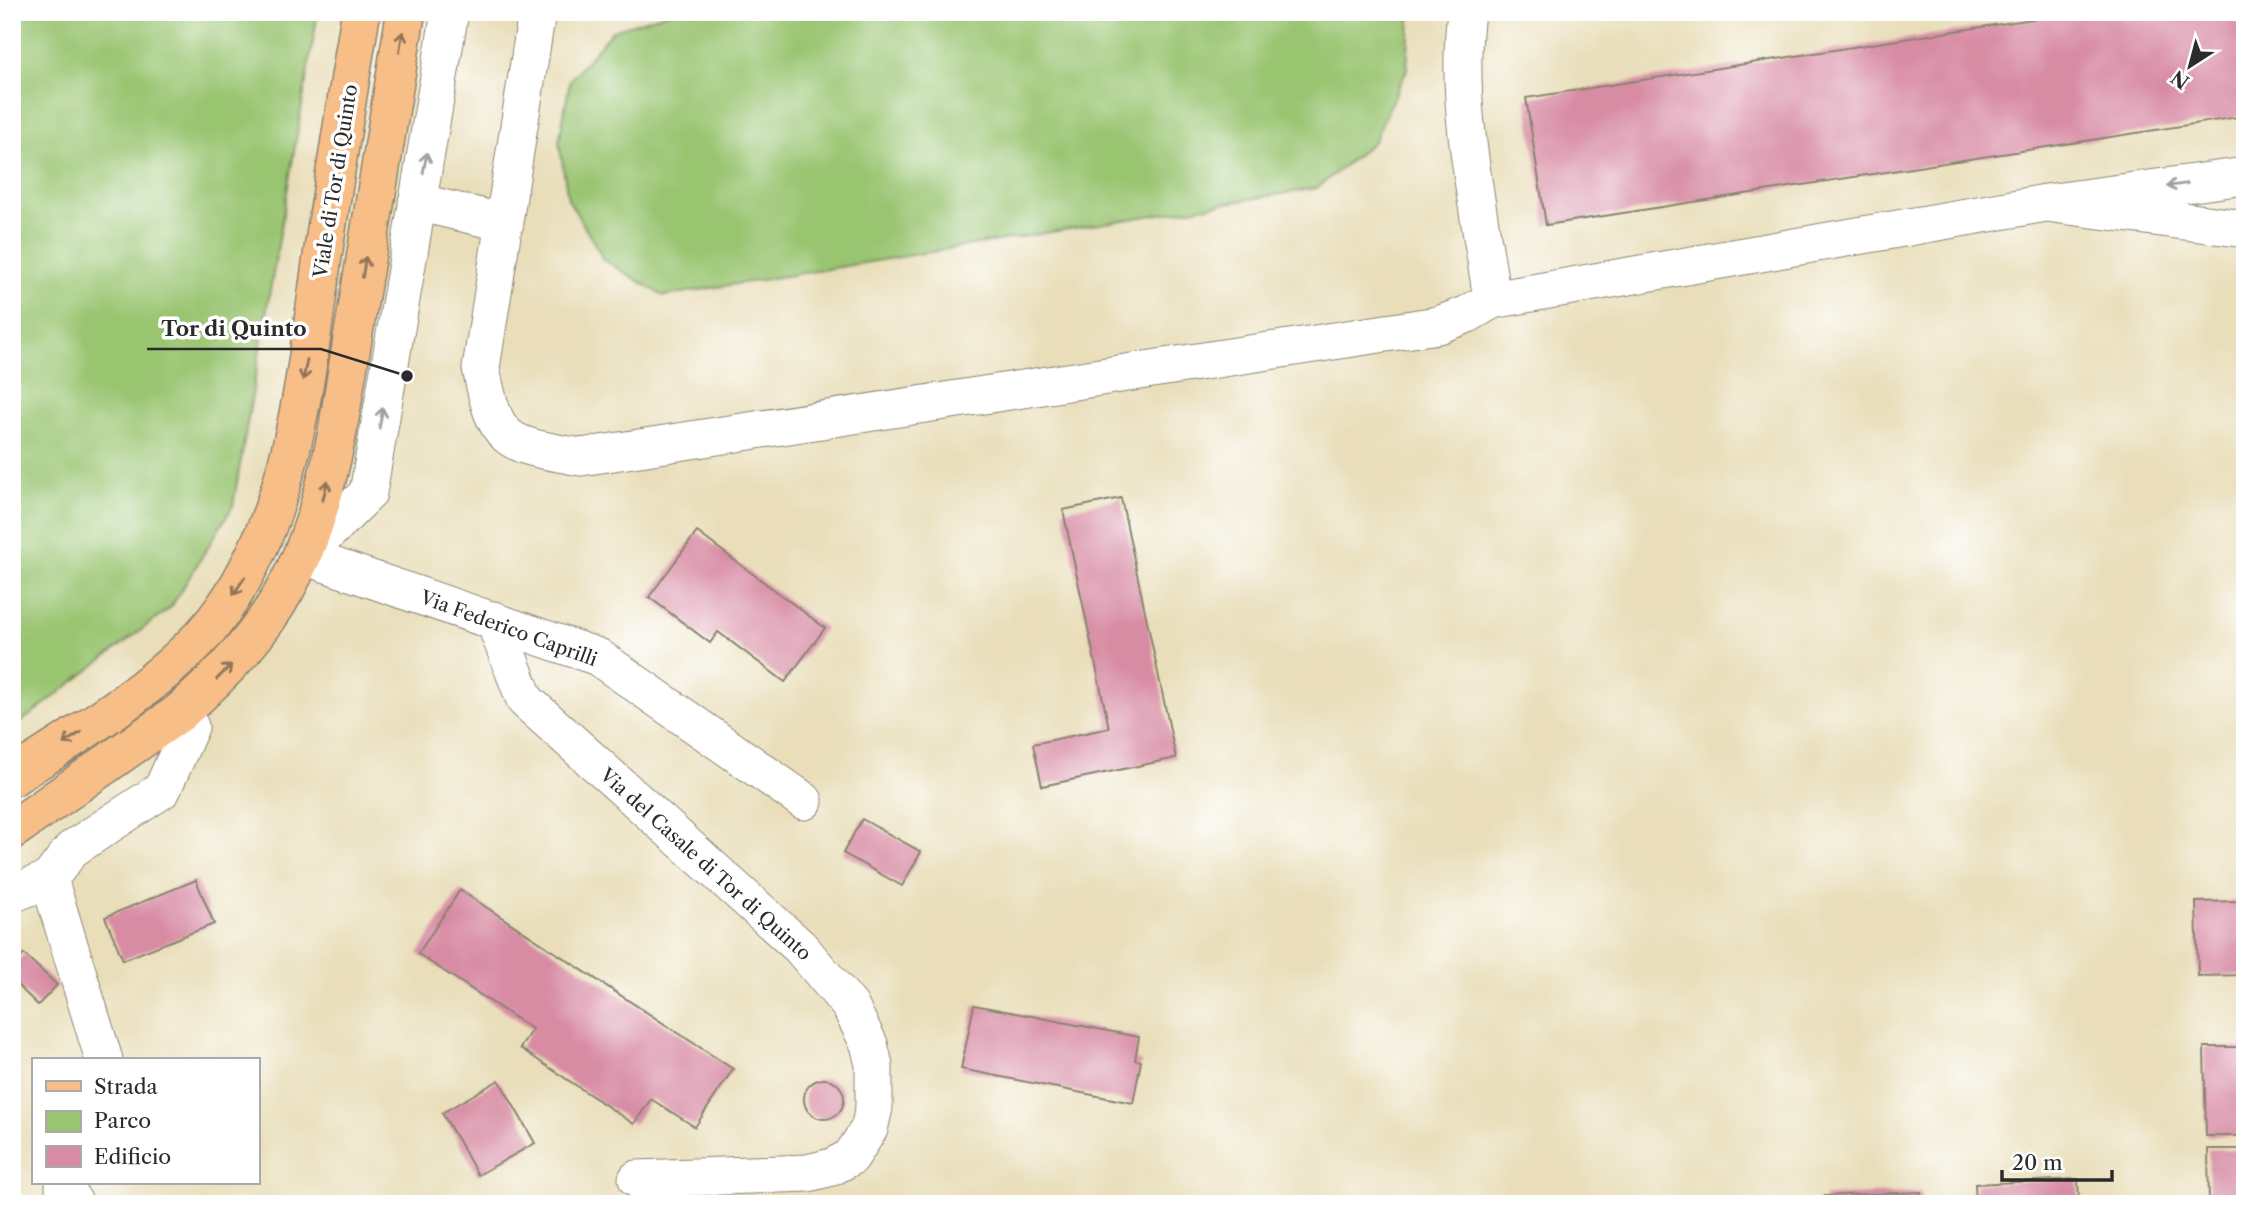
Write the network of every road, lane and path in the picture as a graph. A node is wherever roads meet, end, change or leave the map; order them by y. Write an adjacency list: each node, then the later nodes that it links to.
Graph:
1 (361, 12): 15 (main road, Viale di Tor di Quinto, one-way to 15)
2 (405, 12): 12 (main road, one-way to 2)
3 (450, 12): 7 (street, one-way to 3)
4 (537, 12): 9 (street)
5 (1466, 12): 11 (street)
6 (2245, 176): 8 (street, one-way to 8)
7 (417, 202): 9 (street); 12 (street, one-way to 7)
8 (2046, 203): 10 (street); 11 (street)
9 (505, 223): 11 (street)
10 (2245, 229)
11 (1492, 300)
12 (304, 555): 13 (street, Via Federico Caprilli); 14 (main road, one-way to 12)
13 (494, 620): 16 (street, Via Federico Caprilli); 21 (street, Via del Casale di Tor di Quinto)
14 (179, 713): 17 (main road); 18 (street)
15 (12, 777)
16 (804, 801)
17 (12, 830)
18 (49, 880): 19 (street); 20 (street)
19 (12, 894)
20 (103, 1058)
21 (637, 1180)
22 (64, 1184): 23 (street)
23 (75, 1204)

